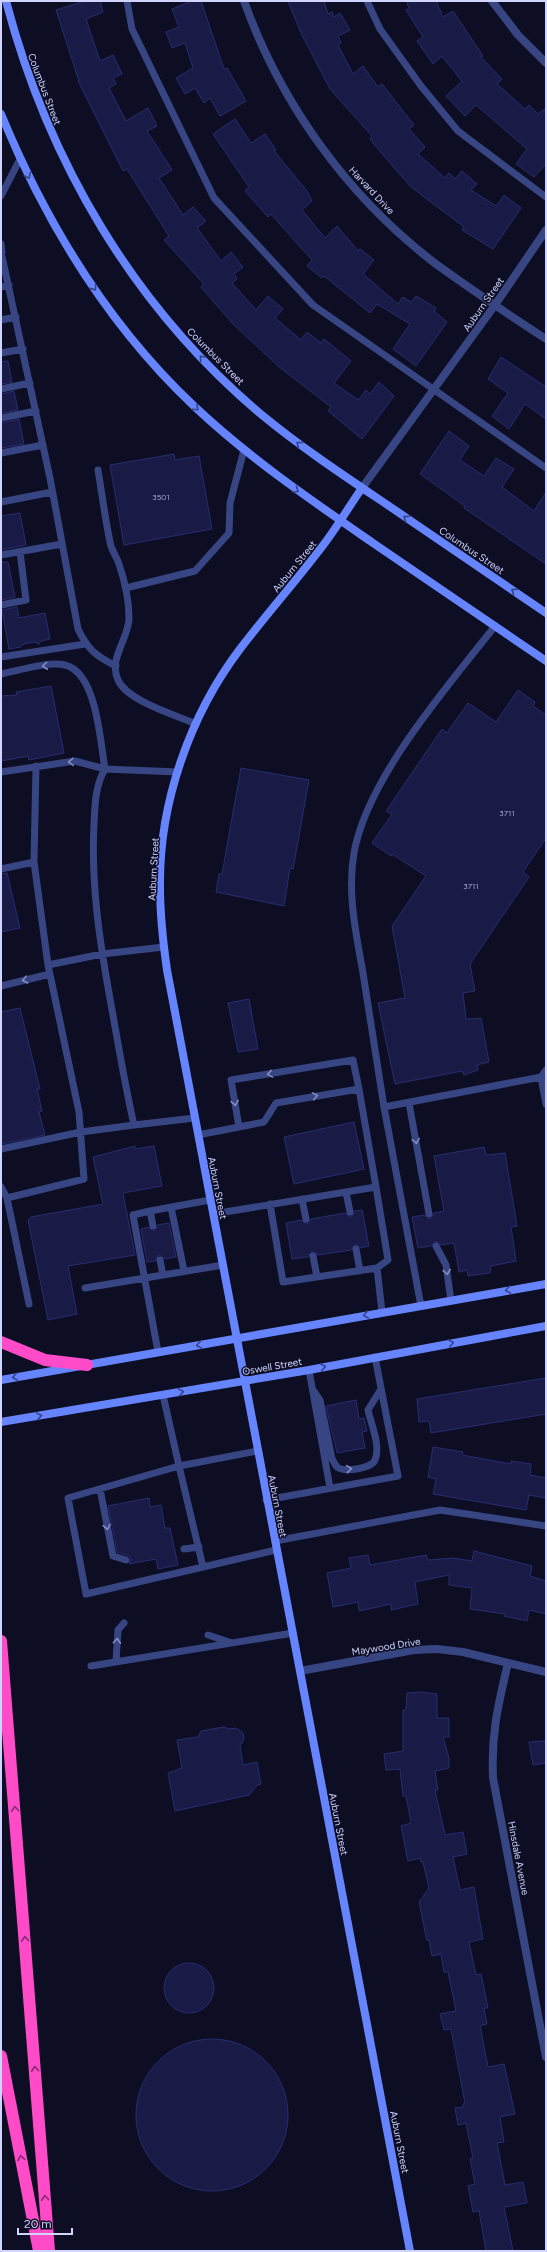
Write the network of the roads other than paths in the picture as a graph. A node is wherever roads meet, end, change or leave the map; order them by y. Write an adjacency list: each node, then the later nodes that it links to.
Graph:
1 (6, 1): 32 (main road, Columbus Street, one-way to 1)
2 (126, 1): 24 (lane)
3 (244, 1): 16 (street, Harvard Drive)
4 (367, 1): 10 (lane)
5 (492, 1): 6 (street)
6 (546, 63)
7 (1, 114): 8 (main road)
8 (20, 159): 9 (lane); 28 (main road, one-way to 28)
9 (1, 196)
10 (546, 197)
11 (546, 230): 16 (street, Auburn Street)
12 (1, 244): 13 (lane)
13 (2, 252): 14 (lane)
14 (9, 285): 15 (lane); 17 (lane)
15 (1, 287)
16 (495, 305): 19 (street, Harvard Drive); 24 (street, Auburn Street)
17 (16, 317): 18 (lane); 20 (lane)
18 (1, 320)
19 (546, 339)
20 (23, 349): 21 (lane); 22 (lane)
21 (1, 353)
22 (30, 383): 23 (lane); 25 (lane)
23 (1, 389)
24 (433, 390): 30 (lane); 32 (street, Auburn Street)
25 (36, 411): 26 (lane); 27 (lane)
26 (1, 418)
27 (43, 445): 29 (lane); 33 (lane)
28 (244, 450): 35 (main road, one-way to 35); 39 (lane)
29 (1, 453)
30 (546, 468)
31 (98, 470): 39 (lane)
32 (362, 488): 35 (main road, Auburn Street); 41 (main road, Columbus Street, one-way to 32)
33 (52, 492): 34 (lane); 36 (lane)
34 (1, 502)
35 (339, 520): 42 (main road); 48 (main road, Auburn Street)
36 (62, 544): 37 (lane); 43 (lane)
37 (20, 552): 38 (lane); 40 (lane)
38 (1, 555)
39 (126, 588): 46 (lane)
40 (1, 605)
41 (546, 613)
42 (495, 626): 45 (main road); 65 (lane)
43 (85, 644): 44 (lane); 46 (lane)
44 (1, 657)
45 (546, 661)
46 (116, 666): 48 (lane)
47 (1, 674): 50 (lane, one-way to 47)
48 (196, 724): 52 (main road, Auburn Street)
49 (36, 766): 50 (lane, one-way to 49); 51 (lane); 53 (lane)
50 (105, 769): 52 (lane); 56 (lane)
51 (1, 772)
52 (178, 772): 55 (main road, Auburn Street)
53 (34, 862): 54 (lane); 57 (lane)
54 (1, 869)
55 (164, 947): 56 (lane); 66 (main road, Auburn Street)
56 (102, 954): 57 (lane); 67 (lane)
57 (48, 966): 58 (lane)
58 (50, 974): 59 (lane, one-way to 59); 69 (lane)
59 (1, 986)
60 (546, 1070): 61 (lane)
61 (541, 1078): 63 (lane); 64 (lane)
62 (359, 1089): 68 (lane, one-way to 62); 68 (lane, one-way to 68); 73 (lane)
63 (409, 1102): 65 (lane); 83 (lane, one-way to 83)
64 (546, 1104)
65 (384, 1107): 101 (lane)
66 (195, 1118): 67 (lane); 70 (main road, Auburn Street)
67 (134, 1124): 69 (lane)
68 (239, 1127): 70 (lane)
69 (81, 1132): 71 (lane); 75 (lane)
70 (198, 1135): 77 (main road, Auburn Street)
71 (1, 1150)
72 (1, 1187): 75 (lane)
73 (376, 1187): 74 (lane); 91 (lane)
74 (346, 1192): 76 (lane); 81 (lane)
75 (7, 1198): 100 (lane)
76 (302, 1199): 78 (lane); 84 (lane)
77 (210, 1200): 79 (lane); 82 (main road, Auburn Street)
78 (270, 1204): 82 (lane); 95 (lane)
79 (171, 1207): 80 (lane); 93 (lane)
80 (150, 1211): 85 (lane); 96 (lane)
81 (350, 1212)
82 (213, 1214): 90 (main road, Auburn Street)
83 (429, 1214)
84 (306, 1219)
85 (153, 1226)
86 (436, 1246): 99 (lane, one-way to 99)
87 (356, 1249): 92 (lane)
88 (313, 1256): 95 (lane)
89 (160, 1260): 94 (lane)
90 (223, 1265): 93 (lane); 104 (main road, Auburn Street)
91 (377, 1268): 92 (lane); 102 (lane)
92 (360, 1270): 95 (lane)
93 (184, 1271): 94 (lane)
94 (163, 1275): 96 (lane)
95 (317, 1277)
96 (145, 1278): 98 (lane); 106 (lane)
97 (546, 1284): 99 (main road, one-way to 99)
98 (85, 1288)
99 (451, 1300): 101 (main road)
100 (29, 1304)
101 (421, 1306): 102 (main road)
102 (382, 1312): 104 (main road, one-way to 104)
103 (546, 1326): 107 (main road, Oswell Street, one-way to 103)
104 (237, 1338): 106 (main road, one-way to 106); 111 (main road, Auburn Street)
105 (1, 1342): 108 (highway)
106 (158, 1352): 108 (main road)
107 (375, 1357): 109 (main road, Oswell Street, one-way to 107); 112 (lane)
108 (87, 1365): 110 (main road, one-way to 110)
109 (309, 1370): 111 (main road, Oswell Street); 113 (lane)
110 (1, 1380)
111 (243, 1381): 114 (main road, Oswell Street, one-way to 111); 116 (main road, Auburn Street)
112 (380, 1389): 113 (lane, one-way to 112); 118 (lane)
113 (313, 1390): 118 (lane)
114 (163, 1395): 115 (main road, Oswell Street, one-way to 114); 117 (lane)
115 (1, 1422)
116 (257, 1451): 117 (lane); 120 (main road, Auburn Street)
117 (179, 1466): 119 (lane); 123 (lane)
118 (330, 1488): 120 (lane)
119 (100, 1489): 126 (lane, one-way to 126); 127 (lane)
120 (266, 1500): 122 (main road, Auburn Street)
121 (546, 1526): 122 (lane)
122 (275, 1541): 125 (main road, Auburn Street)
123 (198, 1547): 124 (lane); 127 (lane)
124 (184, 1549)
125 (276, 1550): 127 (lane); 129 (main road, Auburn Street)
126 (126, 1560)
127 (203, 1567)
128 (124, 1623): 133 (lane, one-way to 128)
129 (293, 1633): 132 (lane); 136 (main road, Auburn Street)
130 (208, 1635): 132 (lane)
131 (1, 1641): 141 (highway, one-way to 131)
132 (230, 1643): 133 (lane)
133 (116, 1661): 135 (lane)
134 (508, 1663): 136 (street, Maywood Drive); 137 (street, Maywood Drive); 139 (street, Hinsdale Avenue)
135 (91, 1666)
136 (300, 1671): 142 (main road, Auburn Street)
137 (546, 1672)
138 (1, 2056): 140 (highway, one-way to 138)
139 (546, 2057)
140 (39, 2251)
141 (49, 2251)
142 (410, 2251)

